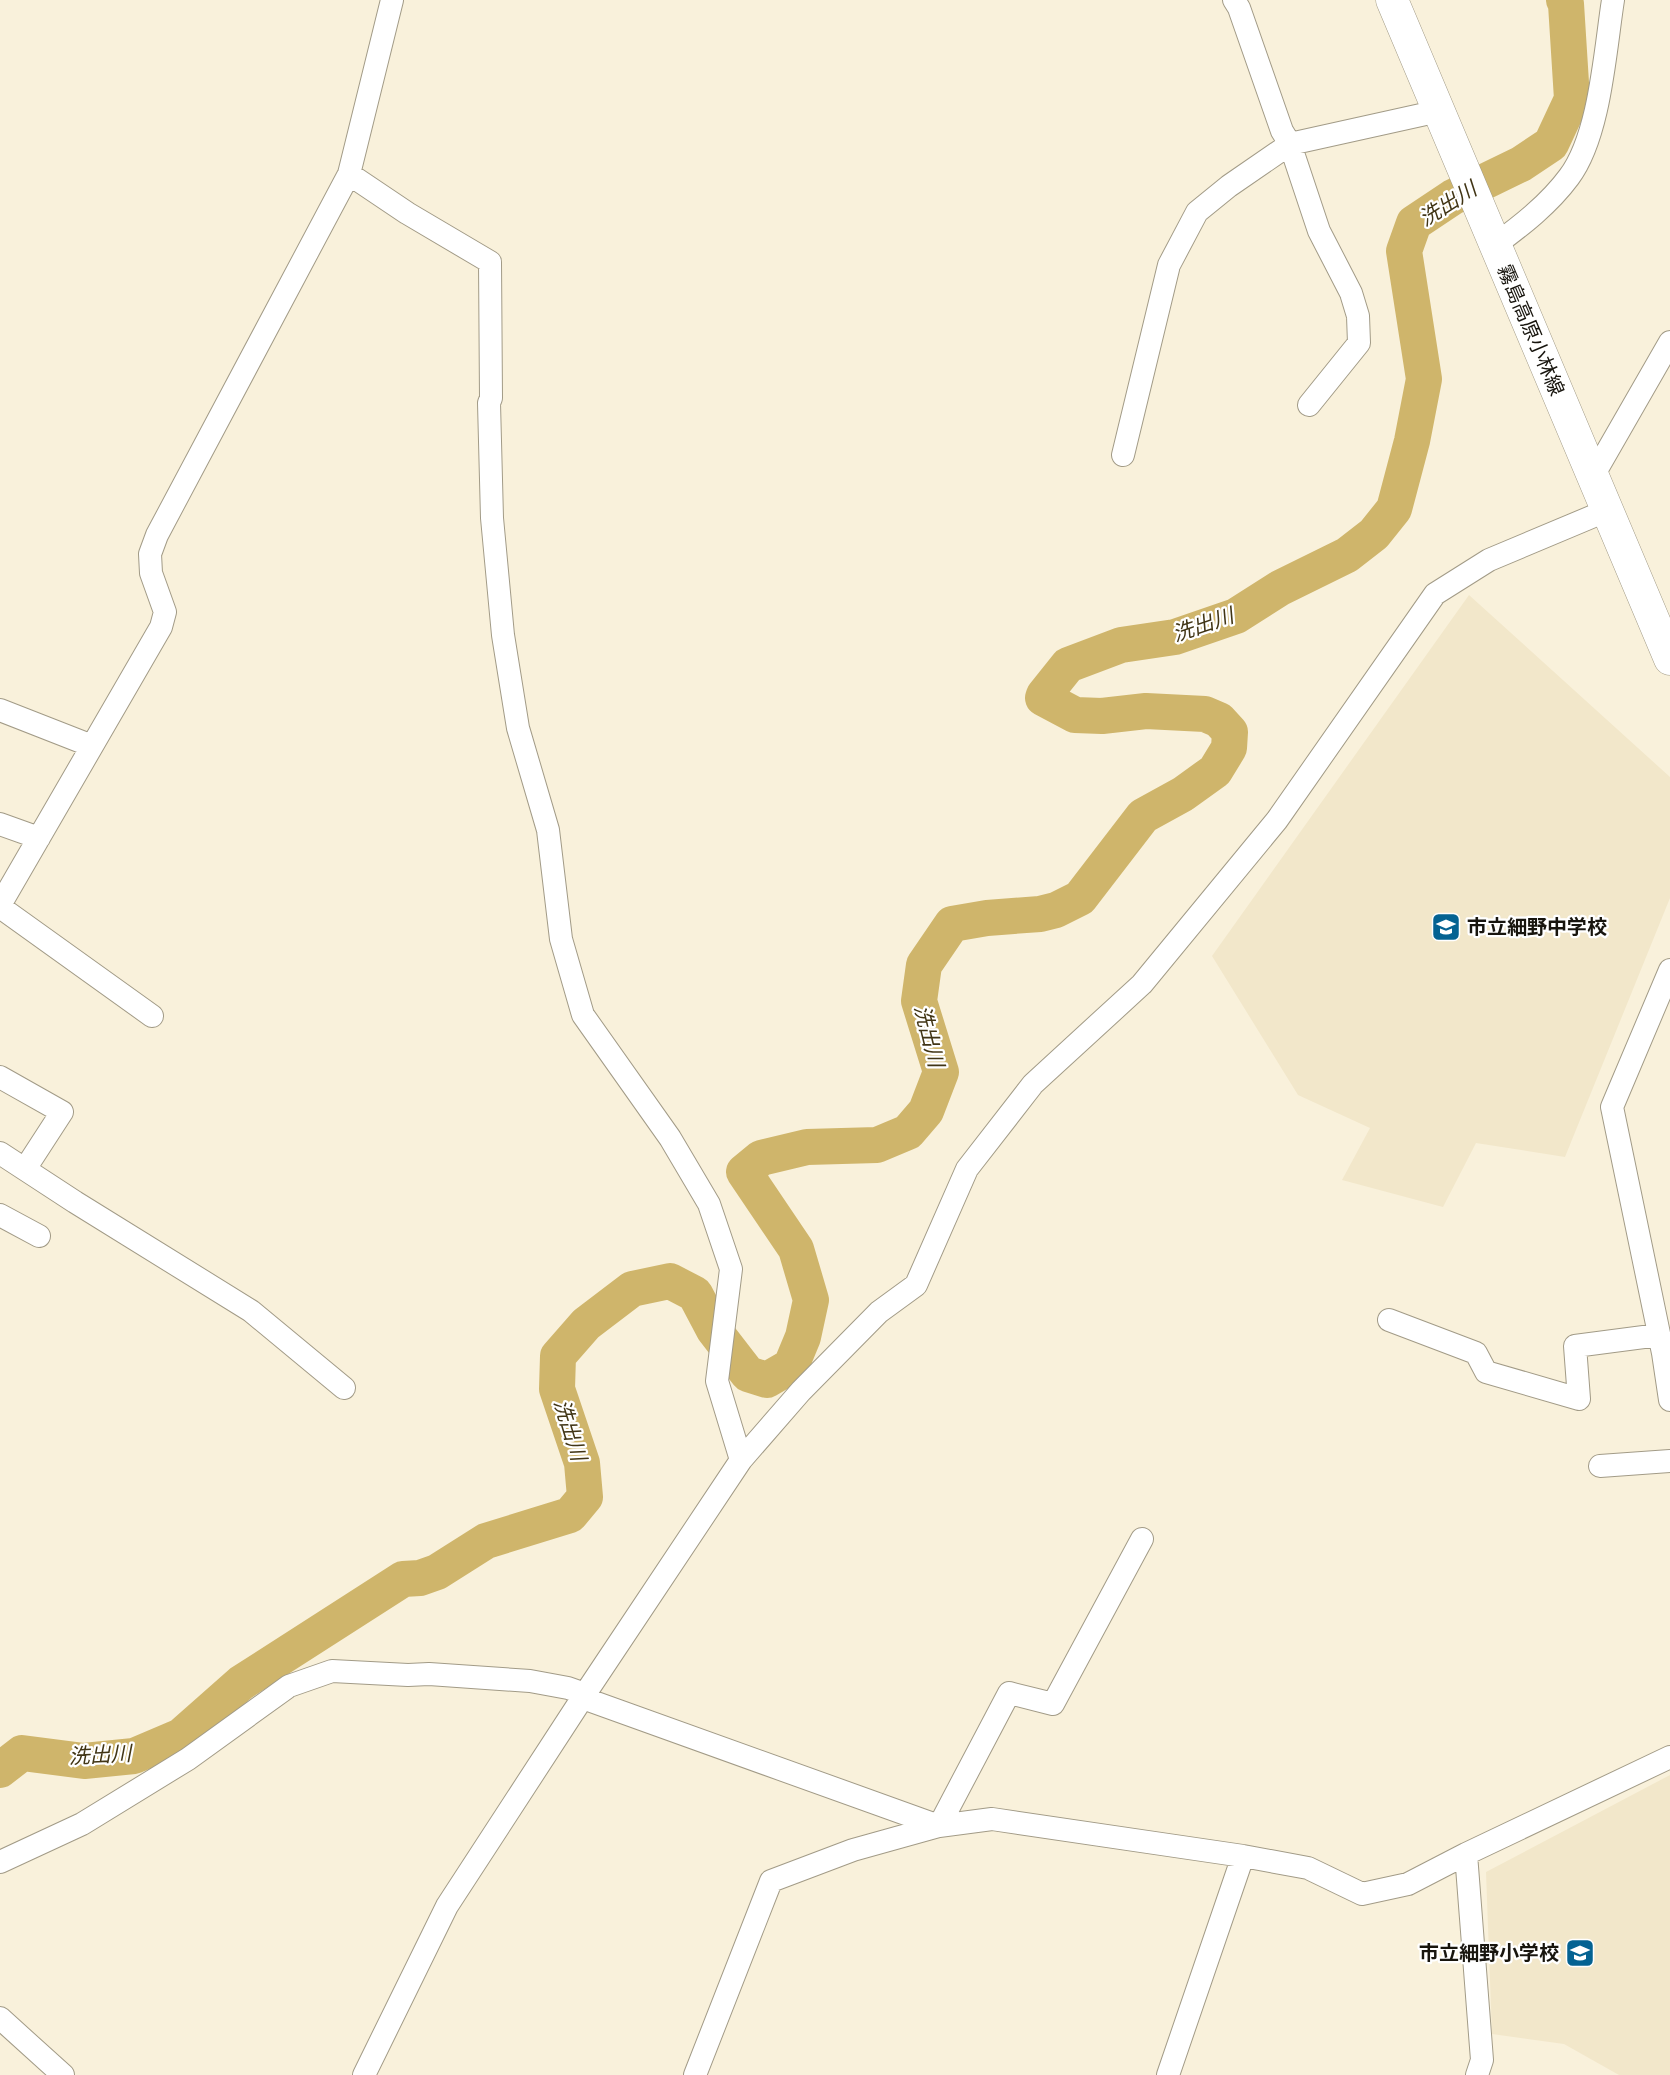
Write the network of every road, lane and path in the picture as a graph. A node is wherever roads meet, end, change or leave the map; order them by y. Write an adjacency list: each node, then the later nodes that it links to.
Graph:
1 (392, 0): 7 (street)
2 (1234, 0): 6 (street)
3 (1392, 0): 5 (main road, 霧島高原小林線)
4 (1613, 0): 8 (street)
5 (1441, 115): 6 (street); 8 (main road, 霧島高原小林線)
6 (1290, 144): 11 (street); 12 (street)
7 (349, 174): 17 (street); 32 (street)
8 (1492, 238): 13 (main road, 霧島高原小林線)
9 (1670, 342): 10 (street)
10 (1663, 371): 13 (street)
11 (1309, 405)
12 (1123, 455)
13 (1593, 476): 14 (main road, 霧島高原小林線)
14 (1608, 510): 15 (main road, 霧島高原小林線); 32 (street)
15 (1670, 659)
16 (0, 710): 17 (street)
17 (92, 746): 19 (street)
18 (0, 824): 19 (street)
19 (39, 838): 20 (street)
20 (0, 906): 22 (street)
21 (1670, 970): 29 (street)
22 (152, 1016)
23 (0, 1077): 25 (street)
24 (0, 1153): 25 (street)
25 (25, 1169): 30 (street)
26 (0, 1215): 27 (street)
27 (39, 1236)
28 (1389, 1320): 29 (street)
29 (1659, 1335): 31 (street)
30 (344, 1388)
31 (1670, 1400)
32 (741, 1460): 36 (street)
33 (1670, 1461): 34 (street)
34 (1600, 1466)
35 (1142, 1539): 38 (street)
36 (585, 1694): 38 (street); 41 (street); 44 (street)
37 (1670, 1757): 39 (street)
38 (939, 1826): 40 (street); 45 (street)
39 (1466, 1854): 40 (street); 47 (street)
40 (1243, 1856): 46 (street)
41 (0, 1862)
42 (0, 2018): 43 (street)
43 (63, 2075)
44 (364, 2075)
45 (694, 2075)
46 (1168, 2075)
47 (1477, 2075)

